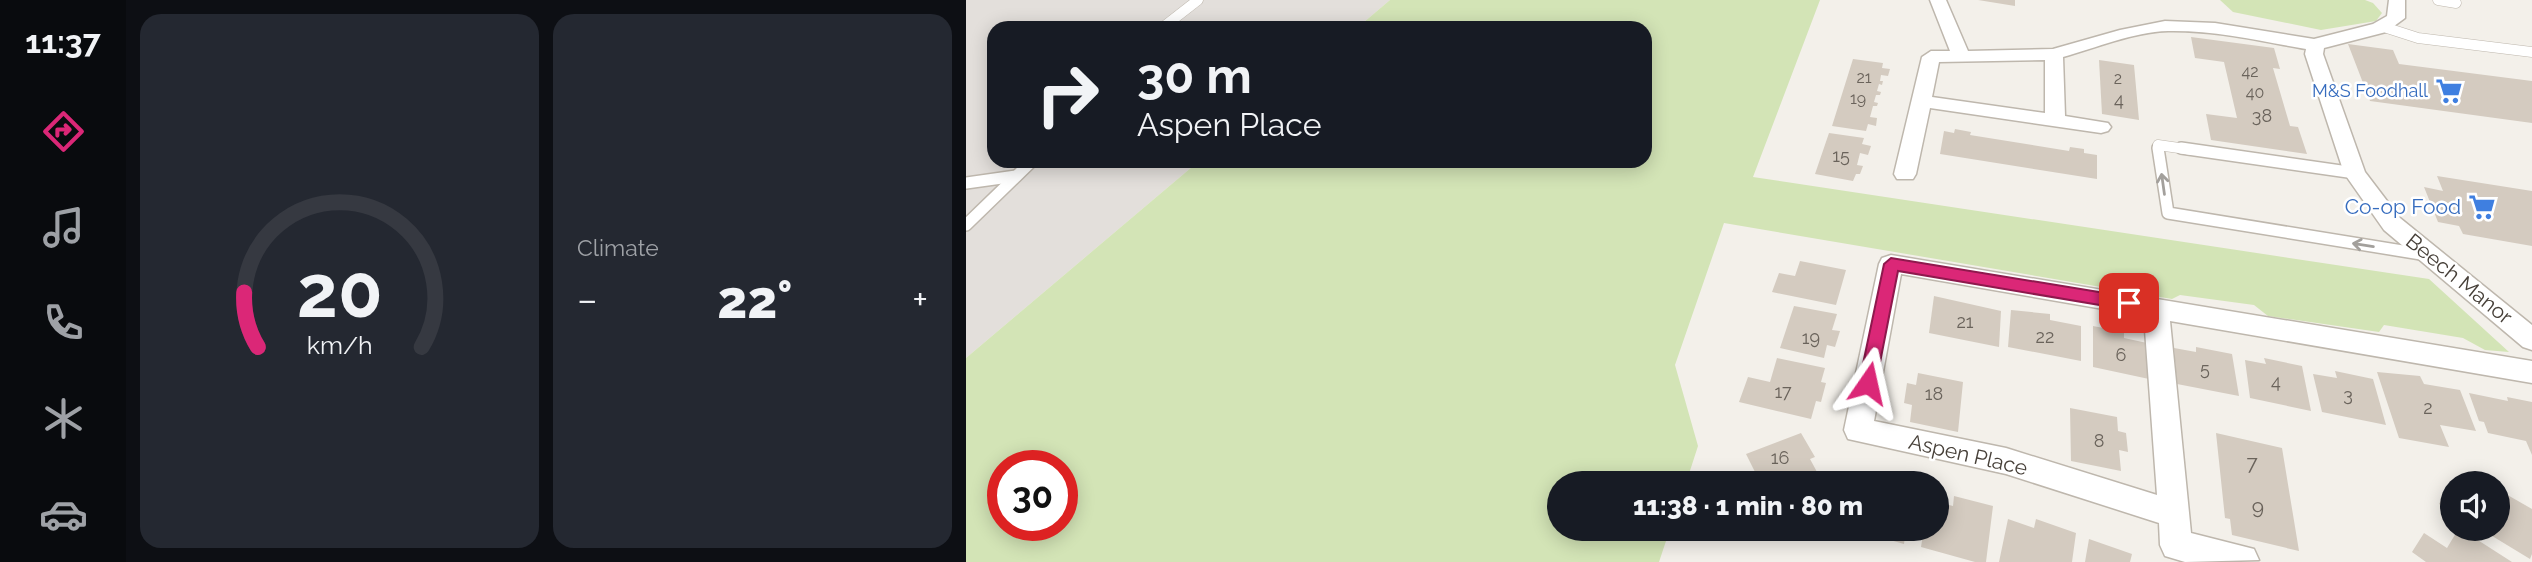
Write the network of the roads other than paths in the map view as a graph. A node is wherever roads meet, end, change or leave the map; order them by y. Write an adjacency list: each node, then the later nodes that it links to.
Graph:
1 (1198, 0): 6 (lane)
2 (1938, 0): 11 (street)
3 (2438, 0): 5 (lane)
4 (2393, 2): 7 (street)
5 (2456, 3)
6 (1171, 21)
7 (2386, 28): 8 (street); 9 (lane)
8 (2316, 45): 10 (street); 16 (street, Beech Manor)
9 (2532, 52)
10 (2054, 54): 11 (street); 13 (street)
11 (1962, 57): 12 (street)
12 (1920, 101): 13 (street); 17 (street)
13 (2055, 121): 14 (street)
14 (2101, 127)
15 (1025, 168): 18 (lane)
16 (2355, 173): 21 (street, Beech Manor); 21 (lane, one-way to 16)
17 (1905, 174)
18 (1016, 176): 19 (lane); 20 (lane)
19 (966, 183)
20 (966, 225)
21 (2430, 255): 23 (street, Beech Manor)
22 (2156, 308): 24 (street, Aspen Place); 25 (street); 25 (street, Aspen Place)
23 (2526, 328)
24 (2532, 372)
25 (2174, 514): 26 (street)
26 (2243, 560)

